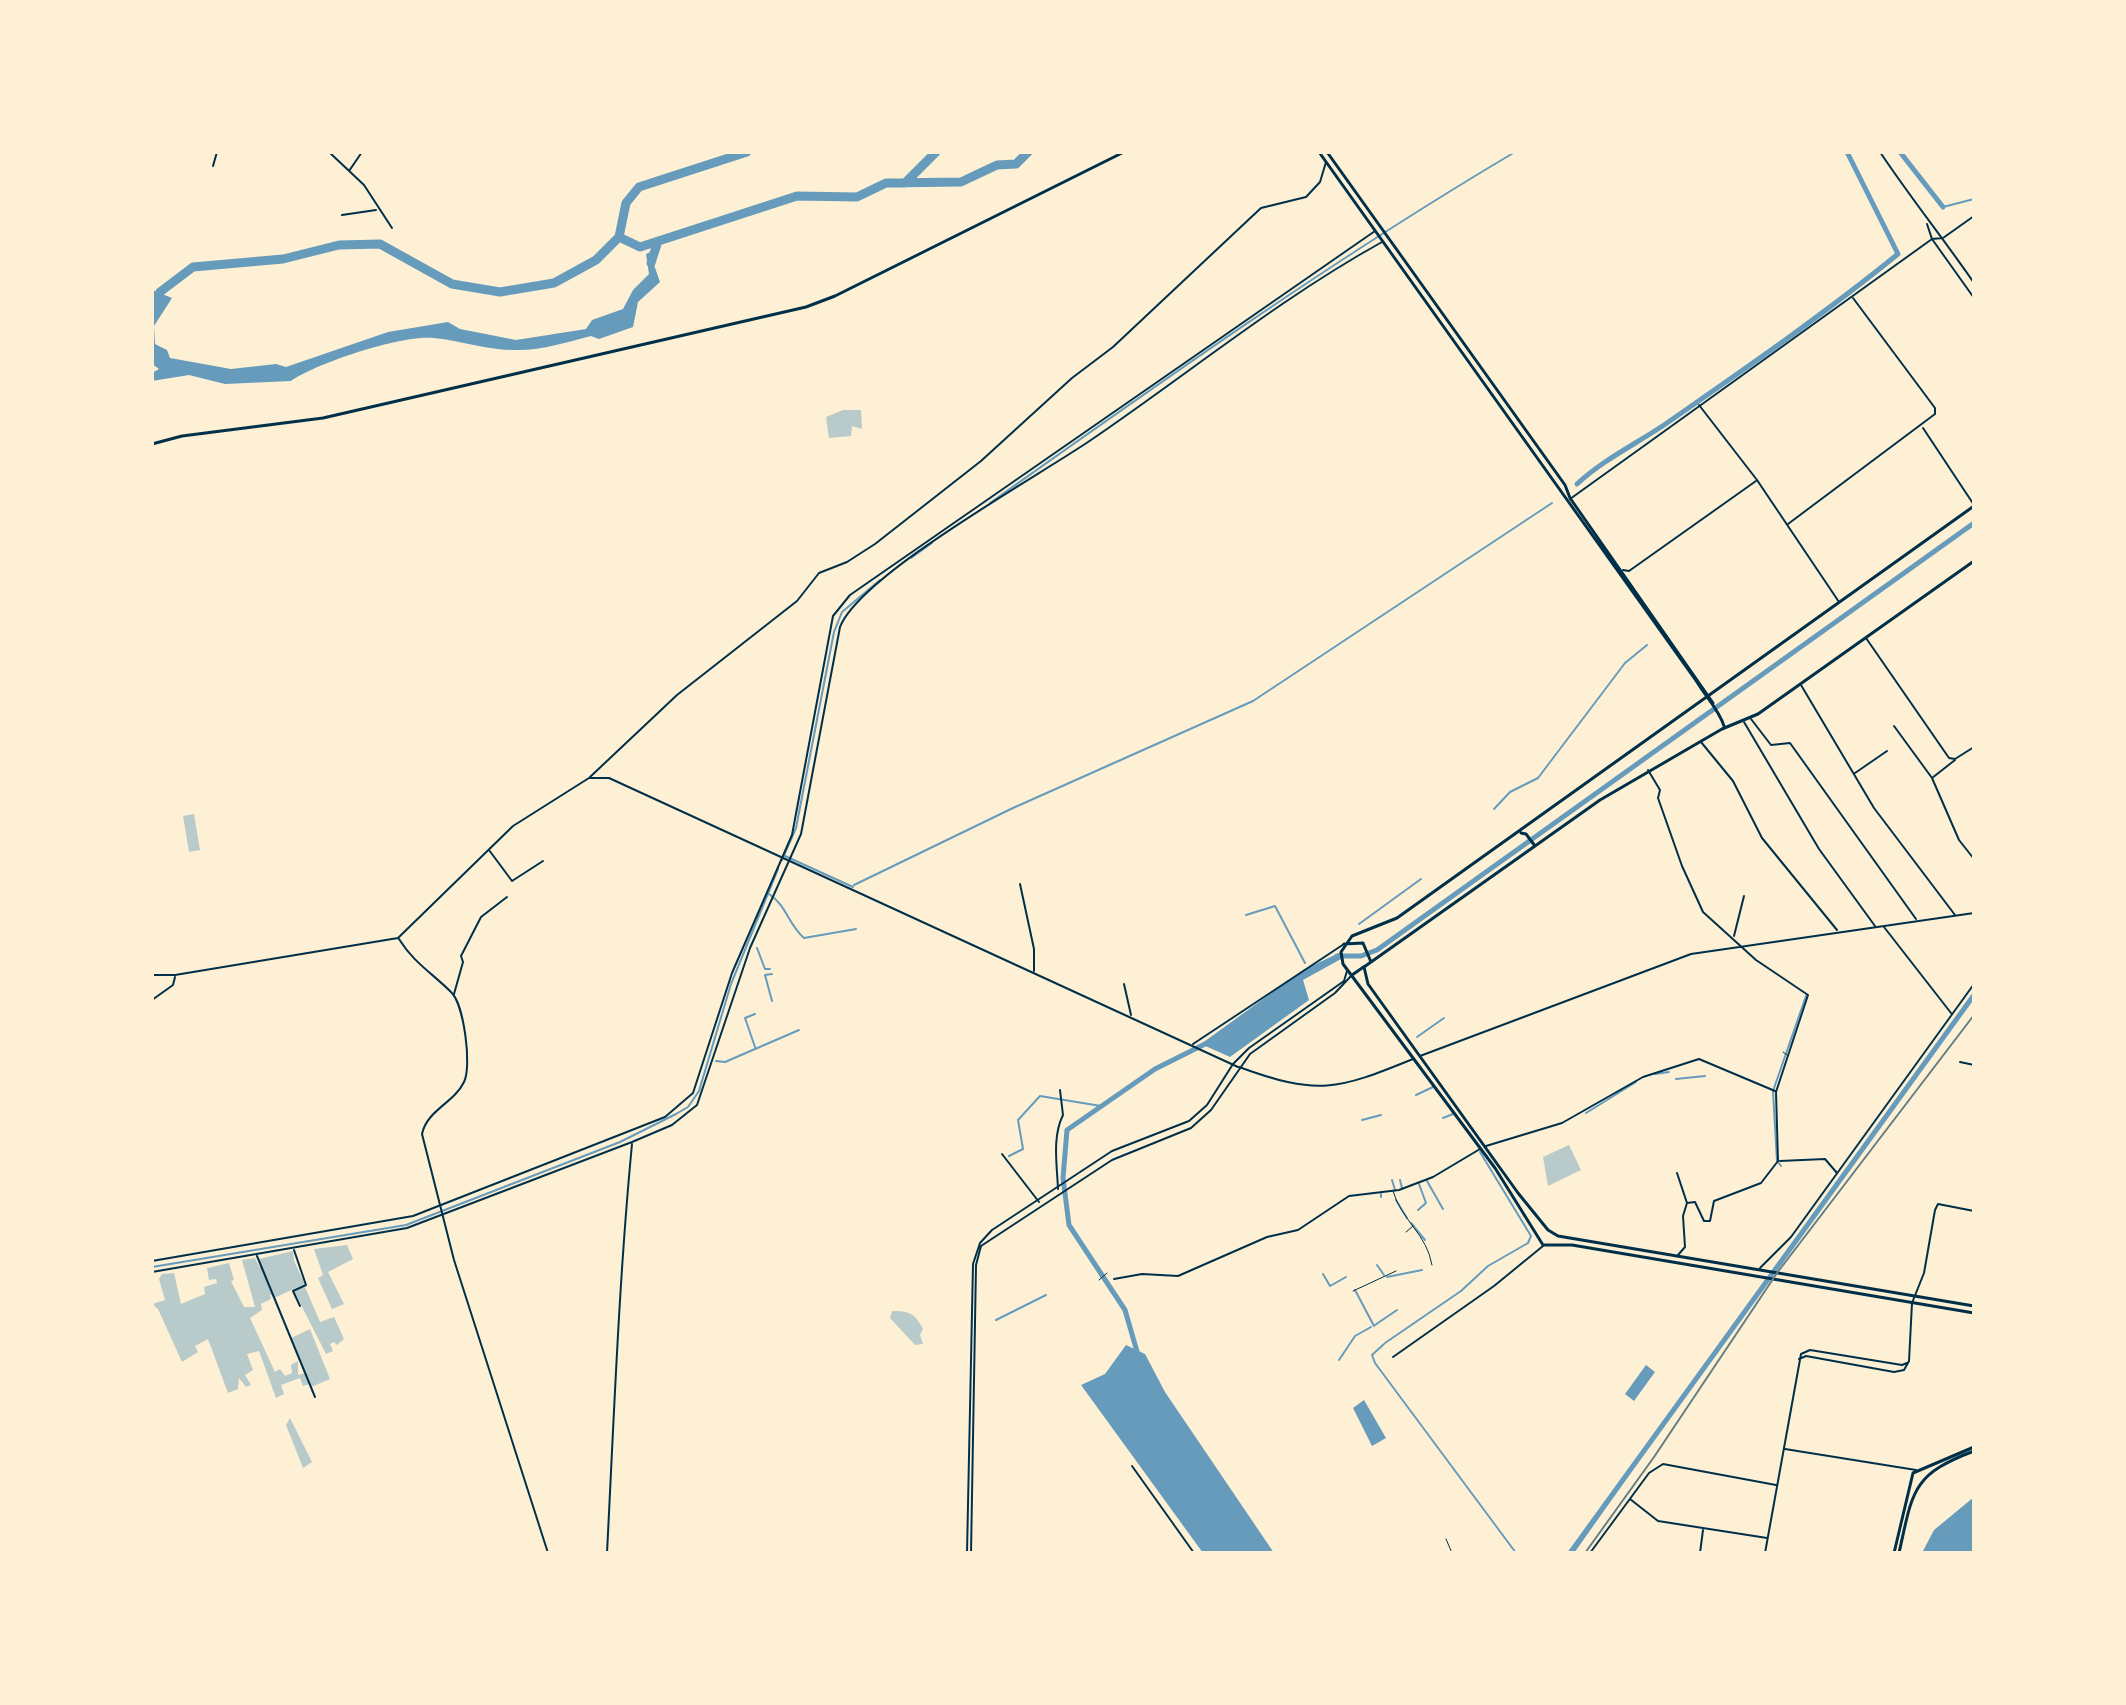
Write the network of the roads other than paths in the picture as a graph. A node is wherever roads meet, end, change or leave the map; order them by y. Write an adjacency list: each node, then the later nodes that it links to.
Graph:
1 (217, 152): 9 (street)
2 (329, 152): 10 (street)
3 (362, 152): 10 (street)
4 (1124, 152): 27 (main road)
5 (1319, 152): 8 (main road)
6 (1327, 152): 23 (main road)
7 (1880, 152): 14 (street)
8 (1326, 162): 16 (main road); 53 (street)
9 (213, 166)
10 (348, 172): 11 (street)
11 (377, 210): 12 (street); 15 (street)
12 (342, 215)
13 (1974, 216): 17 (street)
14 (1927, 222): 17 (street); 18 (street)
15 (392, 228)
16 (1375, 230): 19 (main road); 58 (street)
17 (1943, 238): 18 (street); 20 (street)
18 (1932, 239): 21 (street); 22 (street)
19 (1383, 241): 24 (main road); 59 (street)
20 (1974, 283)
21 (1852, 297): 25 (street); 26 (street)
22 (1974, 298)
23 (1484, 372): 24 (main road); 29 (main road)
24 (1479, 376): 30 (main road)
25 (1699, 405): 28 (street); 29 (street)
26 (1923, 427): 31 (street); 32 (street)
27 (152, 444)
28 (1757, 480): 32 (street); 34 (street)
29 (1570, 498): 30 (street); 34 (main road)
30 (1571, 504): 39 (main road)
31 (1974, 505): 35 (main road)
32 (1788, 524): 35 (street)
33 (1974, 561): 36 (main road)
34 (1621, 570): 38 (main road)
35 (1840, 603): 38 (main road)
36 (1866, 638): 37 (main road); 50 (street)
37 (1801, 684): 42 (main road); 52 (street)
38 (1708, 694): 39 (main road); 40 (main road)
39 (1705, 699): 40 (main road); 55 (main road)
40 (1712, 701): 41 (main road)
41 (1719, 713): 44 (main road); 46 (main road)
42 (1750, 719): 43 (main road); 67 (street)
43 (1744, 722): 44 (main road); 69 (street)
44 (1728, 726): 46 (main road)
45 (1894, 726): 54 (street)
46 (1722, 729): 47 (main road)
47 (1699, 742): 51 (main road); 70 (street)
48 (1974, 747): 50 (street)
49 (1887, 751): 52 (street)
50 (1955, 759): 54 (street)
51 (1648, 770): 56 (main road); 72 (street)
52 (1853, 774): 66 (street)
53 (589, 778): 57 (street); 58 (street)
54 (1932, 778): 60 (street)
55 (1519, 833): 56 (main road); 73 (main road)
56 (1530, 848): 76 (main road)
57 (488, 849): 61 (street); 71 (street)
58 (780, 858): 59 (street); 95 (street)
59 (790, 859): 77 (street); 96 (street)
60 (1974, 859)
61 (543, 861)
62 (1020, 884): 77 (street)
63 (1744, 896): 72 (street)
64 (507, 897): 83 (street)
65 (1974, 913): 66 (street)
66 (1955, 916): 67 (street)
67 (1917, 921): 68 (street)
68 (1884, 925): 69 (street); 86 (street)
69 (1875, 927): 70 (street)
70 (1838, 931): 74 (street)
71 (398, 938): 79 (street); 83 (street)
72 (1734, 938): 74 (street)
73 (1343, 945): 75 (main road); 76 (main road); 89 (street)
74 (1740, 946): 88 (street); 90 (street)
75 (1342, 962): 80 (main road); 92 (street)
76 (1364, 967): 80 (main road); 90 (main road)
77 (1034, 971): 87 (street)
78 (152, 975): 79 (street)
79 (175, 975): 84 (street)
80 (1352, 975): 90 (main road); 94 (street)
81 (1124, 984): 87 (street)
82 (1974, 984): 86 (street)
83 (454, 994): 109 (street)
84 (152, 1000)
85 (1797, 1014): 88 (street)
86 (1952, 1014): 104 (street)
87 (1131, 1015): 89 (street)
88 (1800, 1020): 98 (street)
89 (1193, 1044): 92 (street)
90 (1417, 1057): 94 (street); 100 (main road)
91 (1960, 1062): 93 (street)
92 (1233, 1064): 94 (street); 105 (street)
93 (1974, 1065)
94 (1238, 1067): 155 (street)
95 (698, 1078): 96 (street); 109 (street)
96 (708, 1081): 99 (street)
97 (1060, 1091): 105 (street)
98 (1776, 1091): 100 (street); 102 (street)
99 (632, 1142): 111 (street); 154 (street)
100 (1482, 1148): 106 (street); 113 (main road); 116 (main road)
101 (1002, 1154): 107 (street)
102 (1777, 1162): 104 (street); 108 (street)
103 (1677, 1173): 108 (street)
104 (1837, 1173): 124 (street)
105 (1059, 1189): 107 (street)
106 (1393, 1191): 112 (street); 128 (street)
107 (1039, 1202): 155 (street)
108 (1687, 1203): 121 (street)
109 (438, 1205): 111 (street); 122 (street)
110 (1974, 1211): 131 (street)
111 (441, 1215): 119 (street); 153 (street)
112 (1414, 1225): 114 (street); 123 (street)
113 (1548, 1230): 115 (main road); 116 (main road)
114 (1406, 1232)
115 (1558, 1236): 117 (main road); 121 (main road)
116 (1540, 1239): 118 (main road)
117 (1557, 1243): 118 (main road); 132 (main road)
118 (1543, 1245): 136 (street)
119 (294, 1248): 120 (street); 133 (street)
120 (256, 1255): 126 (street); 139 (street)
121 (1677, 1255): 124 (main road)
122 (152, 1261)
123 (1432, 1265)
124 (1760, 1269): 131 (main road)
125 (1396, 1271): 130 (street)
126 (152, 1272)
127 (1107, 1273): 129 (street)
128 (1114, 1279)
129 (1099, 1280)
130 (1353, 1291)
131 (1913, 1295): 132 (street); 134 (main road)
132 (1912, 1303): 135 (main road); 138 (street)
133 (300, 1306)
134 (1974, 1306)
135 (1974, 1313)
136 (1393, 1357)
137 (1799, 1358): 138 (street); 138 (street); 140 (street)
138 (1909, 1361)
139 (315, 1397)
140 (1783, 1449): 143 (street); 148 (street)
141 (1974, 1449): 144 (main road); 146 (main road)
142 (1132, 1466): 156 (street)
143 (1900, 1470): 144 (street); 145 (street)
144 (1918, 1470): 145 (main road); 146 (main road)
145 (1912, 1477): 147 (main road); 161 (main road)
146 (1924, 1477): 147 (main road)
147 (1919, 1481): 161 (main road)
148 (1777, 1486): 149 (street); 152 (street)
149 (1630, 1499): 150 (street); 158 (street)
150 (1703, 1528): 152 (street); 159 (street)
151 (1446, 1539): 157 (street)
152 (1768, 1539): 160 (street)
153 (548, 1553)
154 (607, 1553)
155 (969, 1553)
156 (1194, 1553)
157 (1452, 1553)
158 (1590, 1553)
159 (1700, 1553)
160 (1765, 1553)
161 (1897, 1553)

